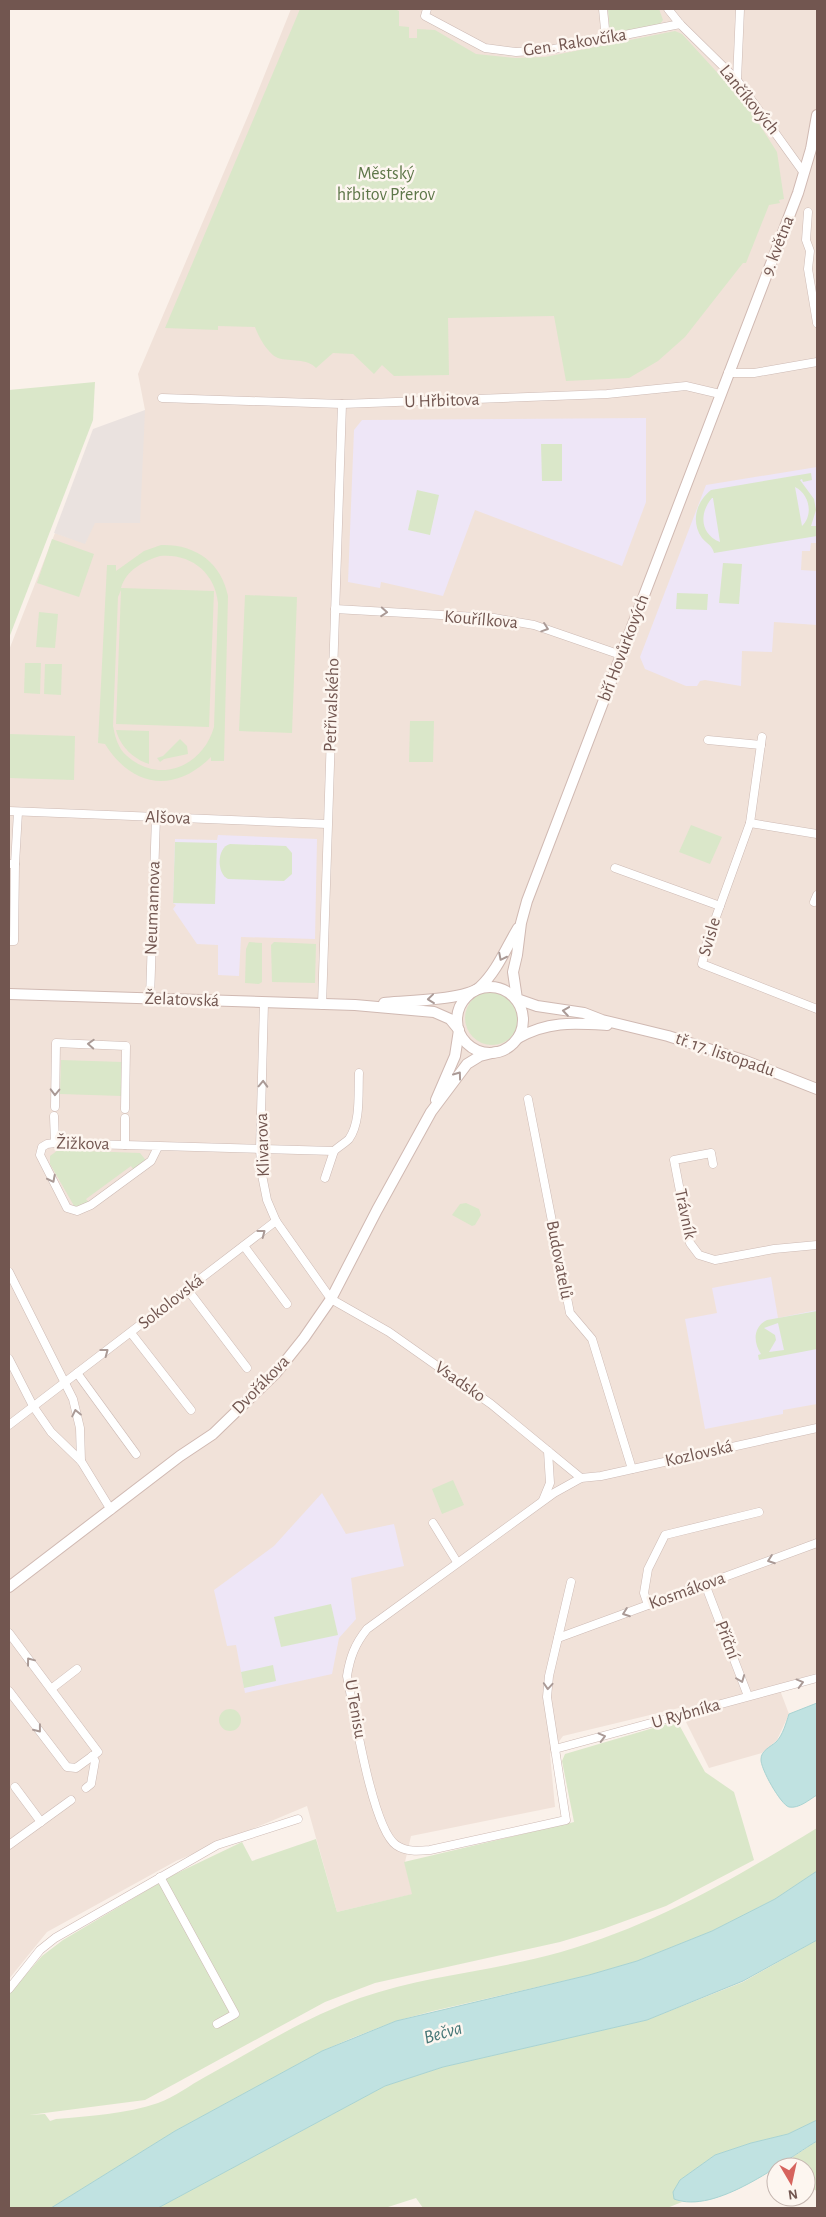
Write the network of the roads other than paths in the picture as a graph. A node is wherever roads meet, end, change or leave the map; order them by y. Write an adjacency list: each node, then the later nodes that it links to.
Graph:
1 (427, 9): 6 (street, Gen. Rakovčíka)
2 (603, 9): 6 (street)
3 (668, 9): 5 (street, Lančíkových)
4 (740, 9): 7 (street)
5 (680, 24): 6 (street, Gen. Rakovčíka); 7 (street, Lančíkových)
6 (606, 39)
7 (737, 80): 9 (street, Lančíkových)
8 (817, 115): 9 (main road, 9. května)
9 (804, 173): 13 (main road, 9. května)
10 (808, 212): 11 (street)
11 (817, 323)
12 (817, 362): 13 (street)
13 (728, 373): 14 (main road, bří Hovůrkových)
14 (720, 394): 16 (street, U Hřbitova); 18 (main road, bří Hovůrkových)
15 (162, 398): 16 (street, U Hřbitova)
16 (342, 404): 17 (street, Petřivalského)
17 (335, 609): 18 (street, Kouřílkova, one-way to 18); 24 (street, Petřivalského)
18 (621, 655): 29 (main road, bří Hovůrkových)
19 (708, 740): 23 (street, Svisle)
20 (9, 812): 21 (street, Alšova)
21 (18, 812): 22 (street, Alšova); 26 (street)
22 (156, 817): 24 (street, Alšova); 33 (street, Neumannova)
23 (750, 823): 25 (street); 28 (street, Svisle)
24 (327, 824): 36 (street, Petřivalského)
25 (817, 834)
26 (12, 864): 30 (street)
27 (616, 868): 28 (street)
28 (720, 906): 38 (street, Svisle)
29 (521, 923): 31 (main road, bří Hovůrkových, one-way to 31); 34 (main road, bří Hovůrkových)
30 (9, 941)
31 (478, 989): 34 (main road); 37 (main road, Želatovská, one-way to 37); 40 (main road)
32 (9, 994): 33 (main road, Želatovská)
33 (150, 998): 35 (main road, Želatovská)
34 (517, 999): 39 (main road, tř. 17. listopadu, one-way to 34); 41 (main road)
35 (264, 1003): 36 (main road, Želatovská); 50 (street, Klivarova, one-way to 35)
36 (322, 1005): 37 (main road, Želatovská)
37 (355, 1005): 40 (main road, Želatovská)
38 (817, 1008)
39 (630, 1027): 41 (main road, tř. 17. listopadu); 44 (main road, tř. 17. listopadu)
40 (459, 1030): 42 (main road); 46 (main road, Dvořákova)
41 (518, 1038): 42 (main road)
42 (496, 1052): 46 (main road, Dvořákova, one-way to 42)
43 (358, 1073): 51 (street)
44 (817, 1089)
45 (528, 1099): 73 (street, Budovatelů)
46 (431, 1112): 59 (main road, Dvořákova)
47 (55, 1143): 48 (street, Žižkova); 48 (street, one-way to 47); 49 (street, Žižkova, one-way to 49)
48 (125, 1145): 49 (street, Žižkova)
49 (158, 1147): 50 (street, Žižkova)
50 (260, 1150): 51 (street, Žižkova); 54 (street, Klivarova)
51 (334, 1151): 53 (street)
52 (713, 1164): 55 (street, Trávník)
53 (325, 1178)
54 (276, 1221): 56 (street, Sokolovská, one-way to 54); 59 (street, Klivarova)
55 (817, 1245)
56 (244, 1246): 58 (street, Sokolovská); 60 (street)
57 (9, 1272): 65 (street)
58 (187, 1289): 61 (street, Sokolovská); 63 (street)
59 (331, 1299): 70 (street, Vsadsko); 76 (main road, Dvořákova)
60 (287, 1304)
61 (131, 1333): 64 (street, Sokolovská, one-way to 61); 67 (street)
62 (9, 1359): 66 (street)
63 (247, 1368)
64 (77, 1373): 65 (street, Sokolovská); 71 (street)
65 (65, 1380): 66 (street, Sokolovská); 72 (street, one-way to 65)
66 (33, 1406): 68 (street, Sokolovská); 72 (street)
67 (191, 1410)
68 (9, 1425)
69 (817, 1428): 73 (street, Kozlovská)
70 (548, 1451): 74 (street, Vsadsko); 75 (street)
71 (136, 1454)
72 (81, 1461): 76 (street)
73 (632, 1469): 74 (street, Kozlovská)
74 (581, 1478): 75 (street, U Tenisu)
75 (542, 1501): 80 (street, U Tenisu)
76 (111, 1510): 83 (main road, Dvořákova)
77 (758, 1512): 84 (street)
78 (433, 1523): 80 (street)
79 (817, 1543): 82 (street, Kosmákova, one-way to 82)
80 (457, 1562): 92 (street, U Tenisu)
81 (571, 1582): 86 (street)
82 (705, 1584): 84 (street, Kosmákova); 91 (street, Příční, one-way to 91)
83 (9, 1587)
84 (648, 1605): 86 (street, Kosmákova, one-way to 86)
85 (9, 1633): 89 (street, one-way to 85)
86 (558, 1638): 92 (street, one-way to 92)
87 (77, 1670): 89 (street)
88 (817, 1678): 91 (street, U Rybníka, one-way to 88)
89 (51, 1689): 93 (street)
90 (9, 1690): 93 (street, one-way to 93)
91 (748, 1696): 92 (street, U Rybníka, one-way to 91)
92 (555, 1749)
93 (92, 1756): 95 (street)
94 (15, 1786): 98 (street)
95 (86, 1788)
96 (71, 1800): 98 (street)
97 (298, 1819): 100 (street)
98 (41, 1822): 99 (street)
99 (9, 1845)
100 (160, 1878): 101 (street); 102 (street)
101 (9, 1989)
102 (217, 2024)

